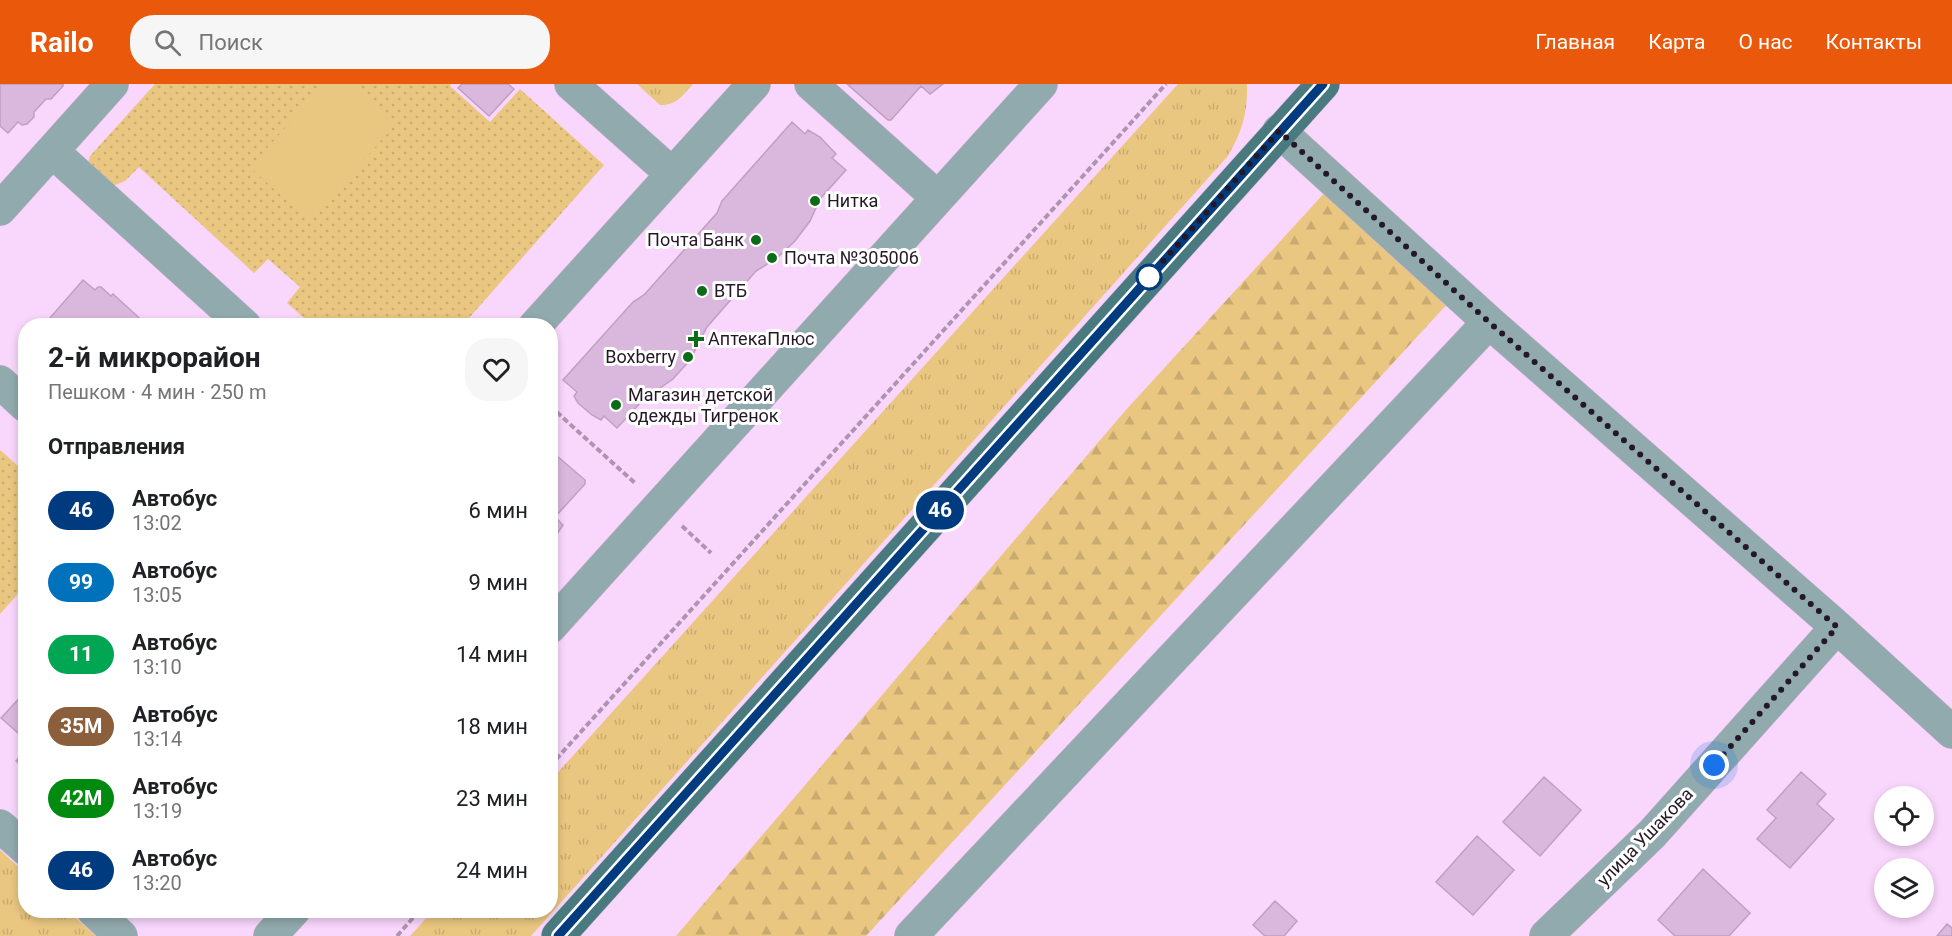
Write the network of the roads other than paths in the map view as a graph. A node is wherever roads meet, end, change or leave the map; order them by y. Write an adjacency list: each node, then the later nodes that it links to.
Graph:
1 (112, 84): 8 (street)
2 (571, 84): 9 (street)
3 (754, 84): 9 (street)
4 (811, 84): 11 (street)
5 (1041, 84): 11 (street)
6 (1323, 84): 7 (main road)
7 (1279, 131): 14 (street); 26 (main road)
8 (52, 151): 10 (street); 12 (street)
9 (672, 174): 13 (street)
10 (7, 188)
11 (938, 198): 17 (street)
12 (236, 318)
13 (542, 318)
14 (1489, 322): 18 (street); 27 (street)
15 (0, 382): 16 (street)
16 (18, 398)
17 (558, 618)
18 (1837, 627): 19 (street); 28 (street, улица Ушакова)
19 (1952, 732)
20 (0, 826): 21 (street)
21 (18, 842)
22 (102, 918): 24 (street)
23 (287, 918): 25 (street)
24 (121, 936)
25 (270, 936)
26 (558, 936)
27 (911, 936)
28 (1546, 936)

